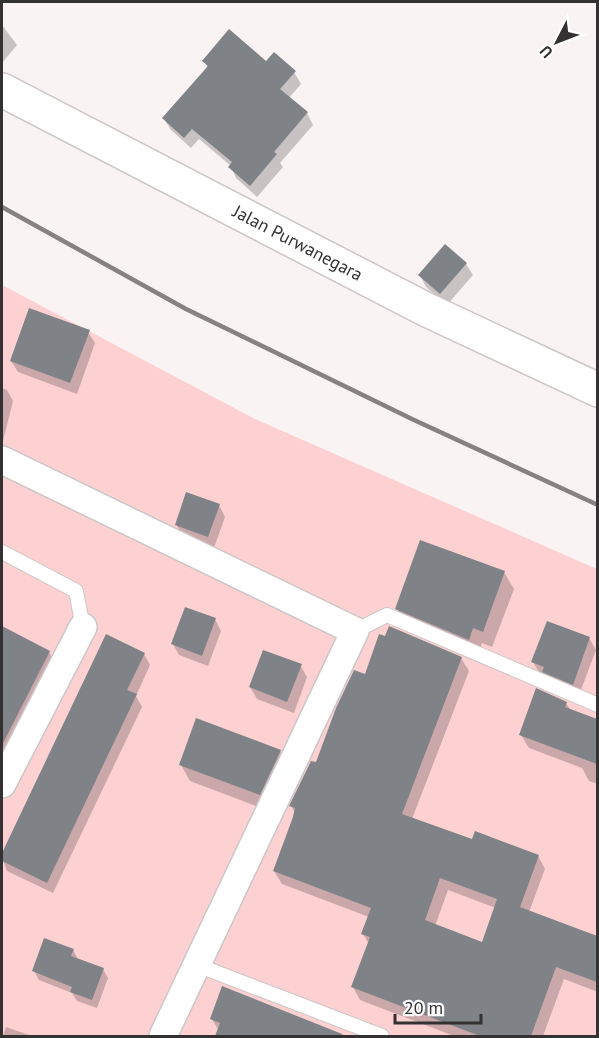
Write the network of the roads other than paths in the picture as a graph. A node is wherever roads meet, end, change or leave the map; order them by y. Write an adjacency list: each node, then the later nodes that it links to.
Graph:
1 (2, 90): 2 (street, Jalan Purwanegara)
2 (597, 390)
3 (2, 460): 6 (street)
4 (2, 552): 5 (lane)
5 (83, 627): 8 (street)
6 (355, 631): 7 (lane); 9 (street)
7 (597, 705)
8 (2, 784)
9 (197, 965): 10 (street); 11 (lane)
10 (163, 1036)
11 (382, 1036)

